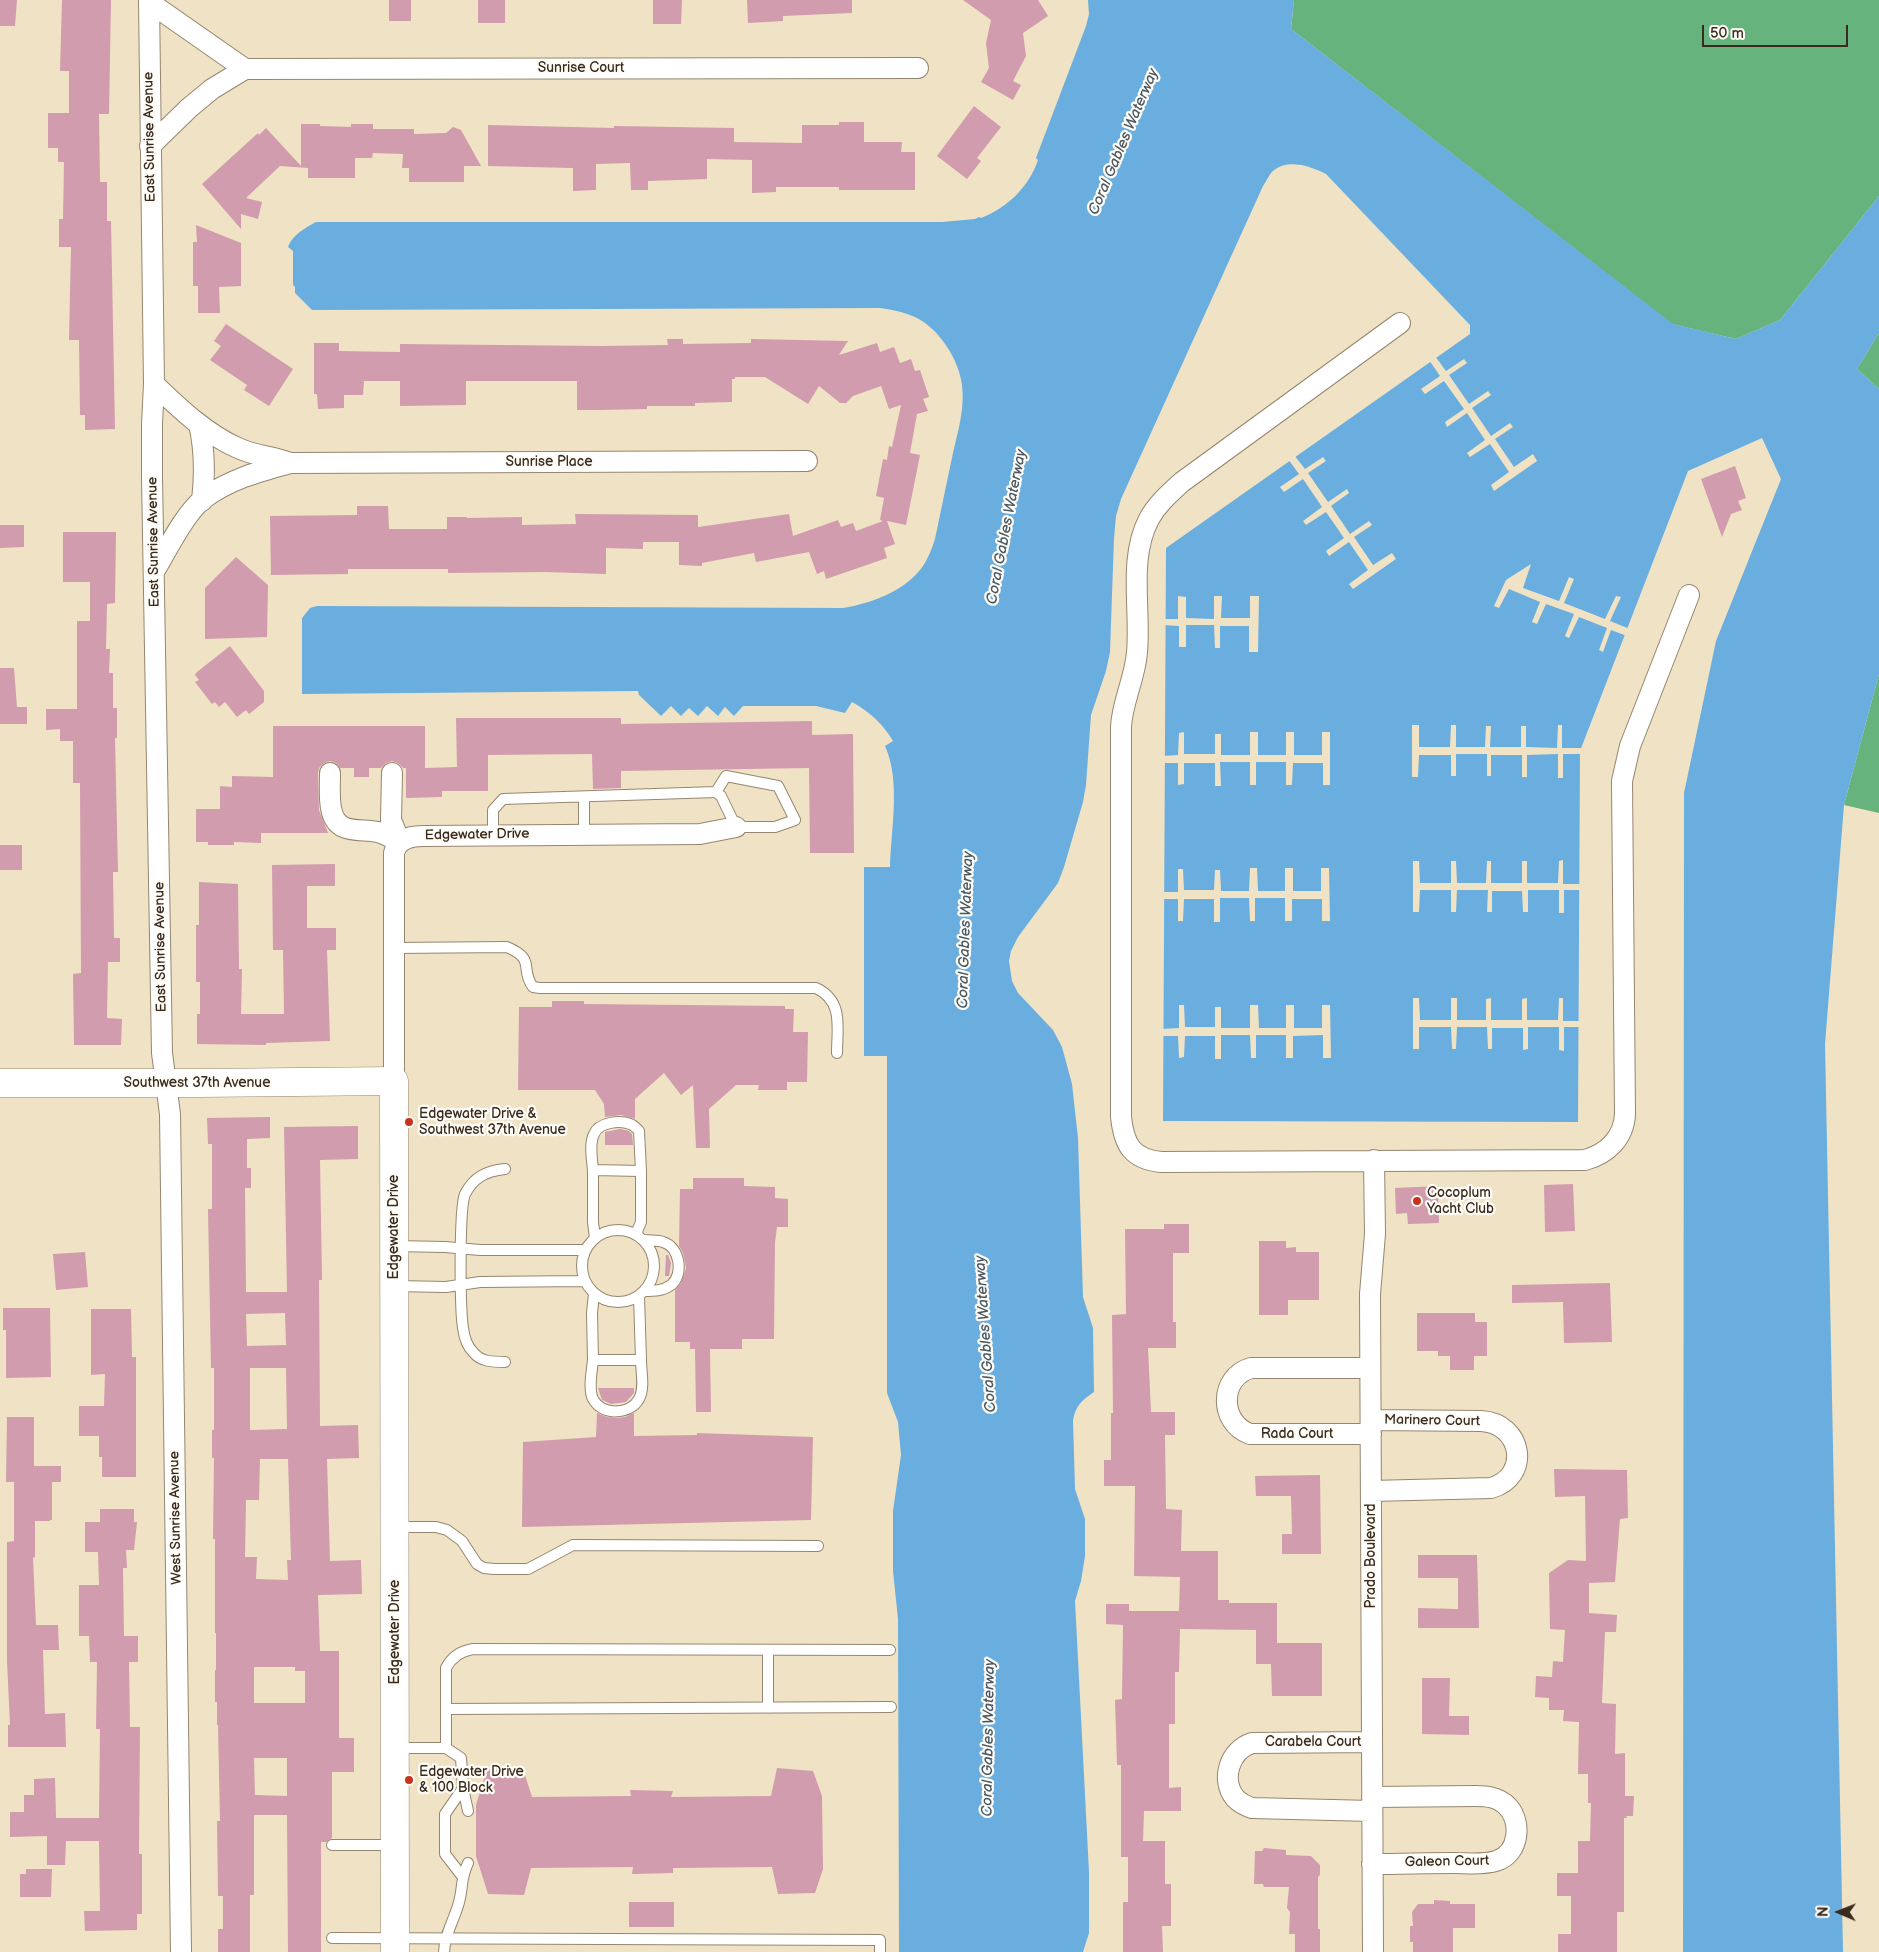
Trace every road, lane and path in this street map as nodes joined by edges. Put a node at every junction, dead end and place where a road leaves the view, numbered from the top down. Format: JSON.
{"nodes":[{"id":1,"x":149,"y":1,"type":"edge"},
{"id":2,"x":918,"y":68,"type":"dead end"},
{"id":3,"x":245,"y":69,"type":"junction"},
{"id":4,"x":150,"y":146,"type":"junction"},
{"id":5,"x":1400,"y":323,"type":"dead end"},
{"id":6,"x":154,"y":384,"type":"junction"},
{"id":7,"x":199,"y":424,"type":"junction"},
{"id":8,"x":807,"y":461,"type":"dead end"},
{"id":9,"x":290,"y":463,"type":"junction"},
{"id":10,"x":202,"y":501,"type":"junction"},
{"id":11,"x":154,"y":572,"type":"junction"},
{"id":12,"x":1689,"y":595,"type":"dead end"},
{"id":13,"x":330,"y":773,"type":"dead end"},
{"id":14,"x":392,"y":774,"type":"dead end"},
{"id":15,"x":716,"y":792,"type":"junction"},
{"id":16,"x":584,"y":797,"type":"junction"},
{"id":17,"x":736,"y":827,"type":"junction"},
{"id":18,"x":493,"y":834,"type":"junction"},
{"id":19,"x":584,"y":834,"type":"junction"},
{"id":20,"x":400,"y":842,"type":"junction"},
{"id":21,"x":394,"y":948,"type":"junction"},
{"id":22,"x":837,"y":1053,"type":"dead end"},
{"id":23,"x":394,"y":1081,"type":"junction"},
{"id":24,"x":0,"y":1083,"type":"edge"},
{"id":25,"x":167,"y":1084,"type":"junction"},
{"id":26,"x":1374,"y":1160,"type":"junction"},
{"id":27,"x":505,"y":1169,"type":"dead end"},
{"id":28,"x":593,"y":1170,"type":"junction"},
{"id":29,"x":641,"y":1171,"type":"junction"},
{"id":30,"x":640,"y":1237,"type":"junction"},
{"id":31,"x":595,"y":1238,"type":"junction"},
{"id":32,"x":393,"y":1246,"type":"junction"},
{"id":33,"x":462,"y":1249,"type":"junction"},
{"id":34,"x":585,"y":1250,"type":"junction"},
{"id":35,"x":585,"y":1281,"type":"junction"},
{"id":36,"x":462,"y":1284,"type":"junction"},
{"id":37,"x":394,"y":1286,"type":"junction"},
{"id":38,"x":594,"y":1294,"type":"junction"},
{"id":39,"x":642,"y":1294,"type":"junction"},
{"id":40,"x":593,"y":1360,"type":"junction"},
{"id":41,"x":641,"y":1360,"type":"junction"},
{"id":42,"x":504,"y":1362,"type":"dead end"},
{"id":43,"x":1370,"y":1368,"type":"junction"},
{"id":44,"x":1371,"y":1427,"type":"junction"},
{"id":45,"x":1372,"y":1491,"type":"junction"},
{"id":46,"x":394,"y":1527,"type":"junction"},
{"id":47,"x":818,"y":1546,"type":"dead end"},
{"id":48,"x":768,"y":1650,"type":"junction"},
{"id":49,"x":890,"y":1650,"type":"dead end"},
{"id":50,"x":891,"y":1707,"type":"dead end"},
{"id":51,"x":446,"y":1708,"type":"junction"},
{"id":52,"x":768,"y":1708,"type":"junction"},
{"id":53,"x":1371,"y":1742,"type":"junction"},
{"id":54,"x":395,"y":1748,"type":"junction"},
{"id":55,"x":446,"y":1748,"type":"junction"},
{"id":56,"x":463,"y":1788,"type":"junction"},
{"id":57,"x":1372,"y":1804,"type":"junction"},
{"id":58,"x":468,"y":1811,"type":"dead end"},
{"id":59,"x":332,"y":1845,"type":"dead end"},
{"id":60,"x":395,"y":1845,"type":"junction"},
{"id":61,"x":468,"y":1864,"type":"dead end"},
{"id":62,"x":1372,"y":1864,"type":"junction"},
{"id":63,"x":462,"y":1876,"type":"junction"},
{"id":64,"x":332,"y":1938,"type":"dead end"},
{"id":65,"x":444,"y":1940,"type":"junction"},
{"id":66,"x":650,"y":1940,"type":"junction"},
{"id":67,"x":395,"y":1946,"type":"edge"},
{"id":68,"x":181,"y":1952,"type":"edge"},
{"id":69,"x":444,"y":1952,"type":"edge"},
{"id":70,"x":650,"y":1952,"type":"edge"},
{"id":71,"x":880,"y":1952,"type":"edge"},
{"id":72,"x":1373,"y":1952,"type":"edge"}],
"edges":[{"from":1,"to":3,"type":"street"},
{"from":1,"to":4,"type":"street","name":"East Sunrise Avenue"},
{"from":2,"to":3,"type":"street","name":"Sunrise Court"},
{"from":3,"to":4,"type":"street"},
{"from":4,"to":6,"type":"street","name":"East Sunrise Avenue"},
{"from":5,"to":26,"type":"street"},
{"from":6,"to":7,"type":"street","name":"Sunrise Place"},
{"from":6,"to":11,"type":"street","name":"East Sunrise Avenue"},
{"from":7,"to":9,"type":"street","name":"Sunrise Place"},
{"from":7,"to":10,"type":"street"},
{"from":8,"to":9,"type":"street","name":"Sunrise Place"},
{"from":9,"to":10,"type":"street","name":"Sunrise Place"},
{"from":10,"to":11,"type":"street","name":"Sunrise Place"},
{"from":11,"to":25,"type":"street","name":"East Sunrise Avenue"},
{"from":12,"to":26,"type":"street"},
{"from":13,"to":20,"type":"street"},
{"from":14,"to":20,"type":"street"},
{"from":15,"to":16,"type":"lane"},
{"from":15,"to":17,"type":"lane"},
{"from":15,"to":17,"type":"lane"},
{"from":16,"to":18,"type":"lane"},
{"from":16,"to":19,"type":"lane"},
{"from":17,"to":19,"type":"street","name":"Edgewater Drive"},
{"from":18,"to":19,"type":"street","name":"Edgewater Drive"},
{"from":18,"to":20,"type":"street","name":"Edgewater Drive"},
{"from":20,"to":21,"type":"street","name":"Edgewater Drive"},
{"from":21,"to":22,"type":"lane"},
{"from":21,"to":23,"type":"street","name":"Edgewater Drive"},
{"from":23,"to":25,"type":"street","name":"Southwest 37th Avenue"},
{"from":23,"to":32,"type":"street","name":"Edgewater Drive"},
{"from":24,"to":25,"type":"street","name":"Southwest 37th Avenue"},
{"from":25,"to":68,"type":"street","name":"West Sunrise Avenue"},
{"from":26,"to":43,"type":"street","name":"Prado Boulevard"},
{"from":27,"to":33,"type":"lane"},
{"from":28,"to":29,"type":"lane"},
{"from":28,"to":29,"type":"lane"},
{"from":28,"to":31,"type":"lane"},
{"from":29,"to":30,"type":"lane"},
{"from":30,"to":31,"type":"lane"},
{"from":30,"to":39,"type":"lane"},
{"from":30,"to":39,"type":"lane"},
{"from":31,"to":34,"type":"lane"},
{"from":32,"to":33,"type":"lane"},
{"from":32,"to":37,"type":"street","name":"Edgewater Drive"},
{"from":33,"to":34,"type":"lane"},
{"from":33,"to":36,"type":"lane"},
{"from":34,"to":35,"type":"lane"},
{"from":35,"to":36,"type":"lane"},
{"from":35,"to":38,"type":"lane"},
{"from":36,"to":37,"type":"lane"},
{"from":36,"to":42,"type":"lane"},
{"from":37,"to":46,"type":"street","name":"Edgewater Drive"},
{"from":38,"to":39,"type":"lane"},
{"from":38,"to":40,"type":"lane"},
{"from":39,"to":41,"type":"lane"},
{"from":40,"to":41,"type":"lane"},
{"from":40,"to":41,"type":"lane"},
{"from":43,"to":44,"type":"street","name":"Prado Boulevard"},
{"from":43,"to":44,"type":"street","name":"Rada Court"},
{"from":44,"to":45,"type":"street","name":"Prado Boulevard"},
{"from":44,"to":45,"type":"street","name":"Marinero Court"},
{"from":45,"to":53,"type":"street","name":"Prado Boulevard"},
{"from":46,"to":47,"type":"lane"},
{"from":46,"to":54,"type":"street","name":"Edgewater Drive"},
{"from":48,"to":49,"type":"lane"},
{"from":48,"to":51,"type":"lane"},
{"from":48,"to":52,"type":"lane"},
{"from":50,"to":52,"type":"lane"},
{"from":51,"to":52,"type":"lane"},
{"from":51,"to":55,"type":"lane"},
{"from":53,"to":57,"type":"street","name":"Prado Boulevard"},
{"from":53,"to":57,"type":"street","name":"Carabela Court"},
{"from":54,"to":55,"type":"lane"},
{"from":54,"to":60,"type":"street","name":"Edgewater Drive"},
{"from":55,"to":56,"type":"lane"},
{"from":56,"to":58,"type":"lane"},
{"from":56,"to":63,"type":"lane"},
{"from":57,"to":62,"type":"street","name":"Prado Boulevard"},
{"from":57,"to":62,"type":"street","name":"Galeon Court"},
{"from":59,"to":60,"type":"lane"},
{"from":60,"to":67,"type":"street","name":"Edgewater Drive"},
{"from":61,"to":63,"type":"lane"},
{"from":62,"to":72,"type":"street","name":"Prado Boulevard"},
{"from":63,"to":65,"type":"lane"},
{"from":64,"to":67,"type":"lane"},
{"from":65,"to":66,"type":"lane"},
{"from":65,"to":67,"type":"lane"},
{"from":65,"to":69,"type":"lane"},
{"from":66,"to":70,"type":"lane"},
{"from":66,"to":71,"type":"lane"}]}
